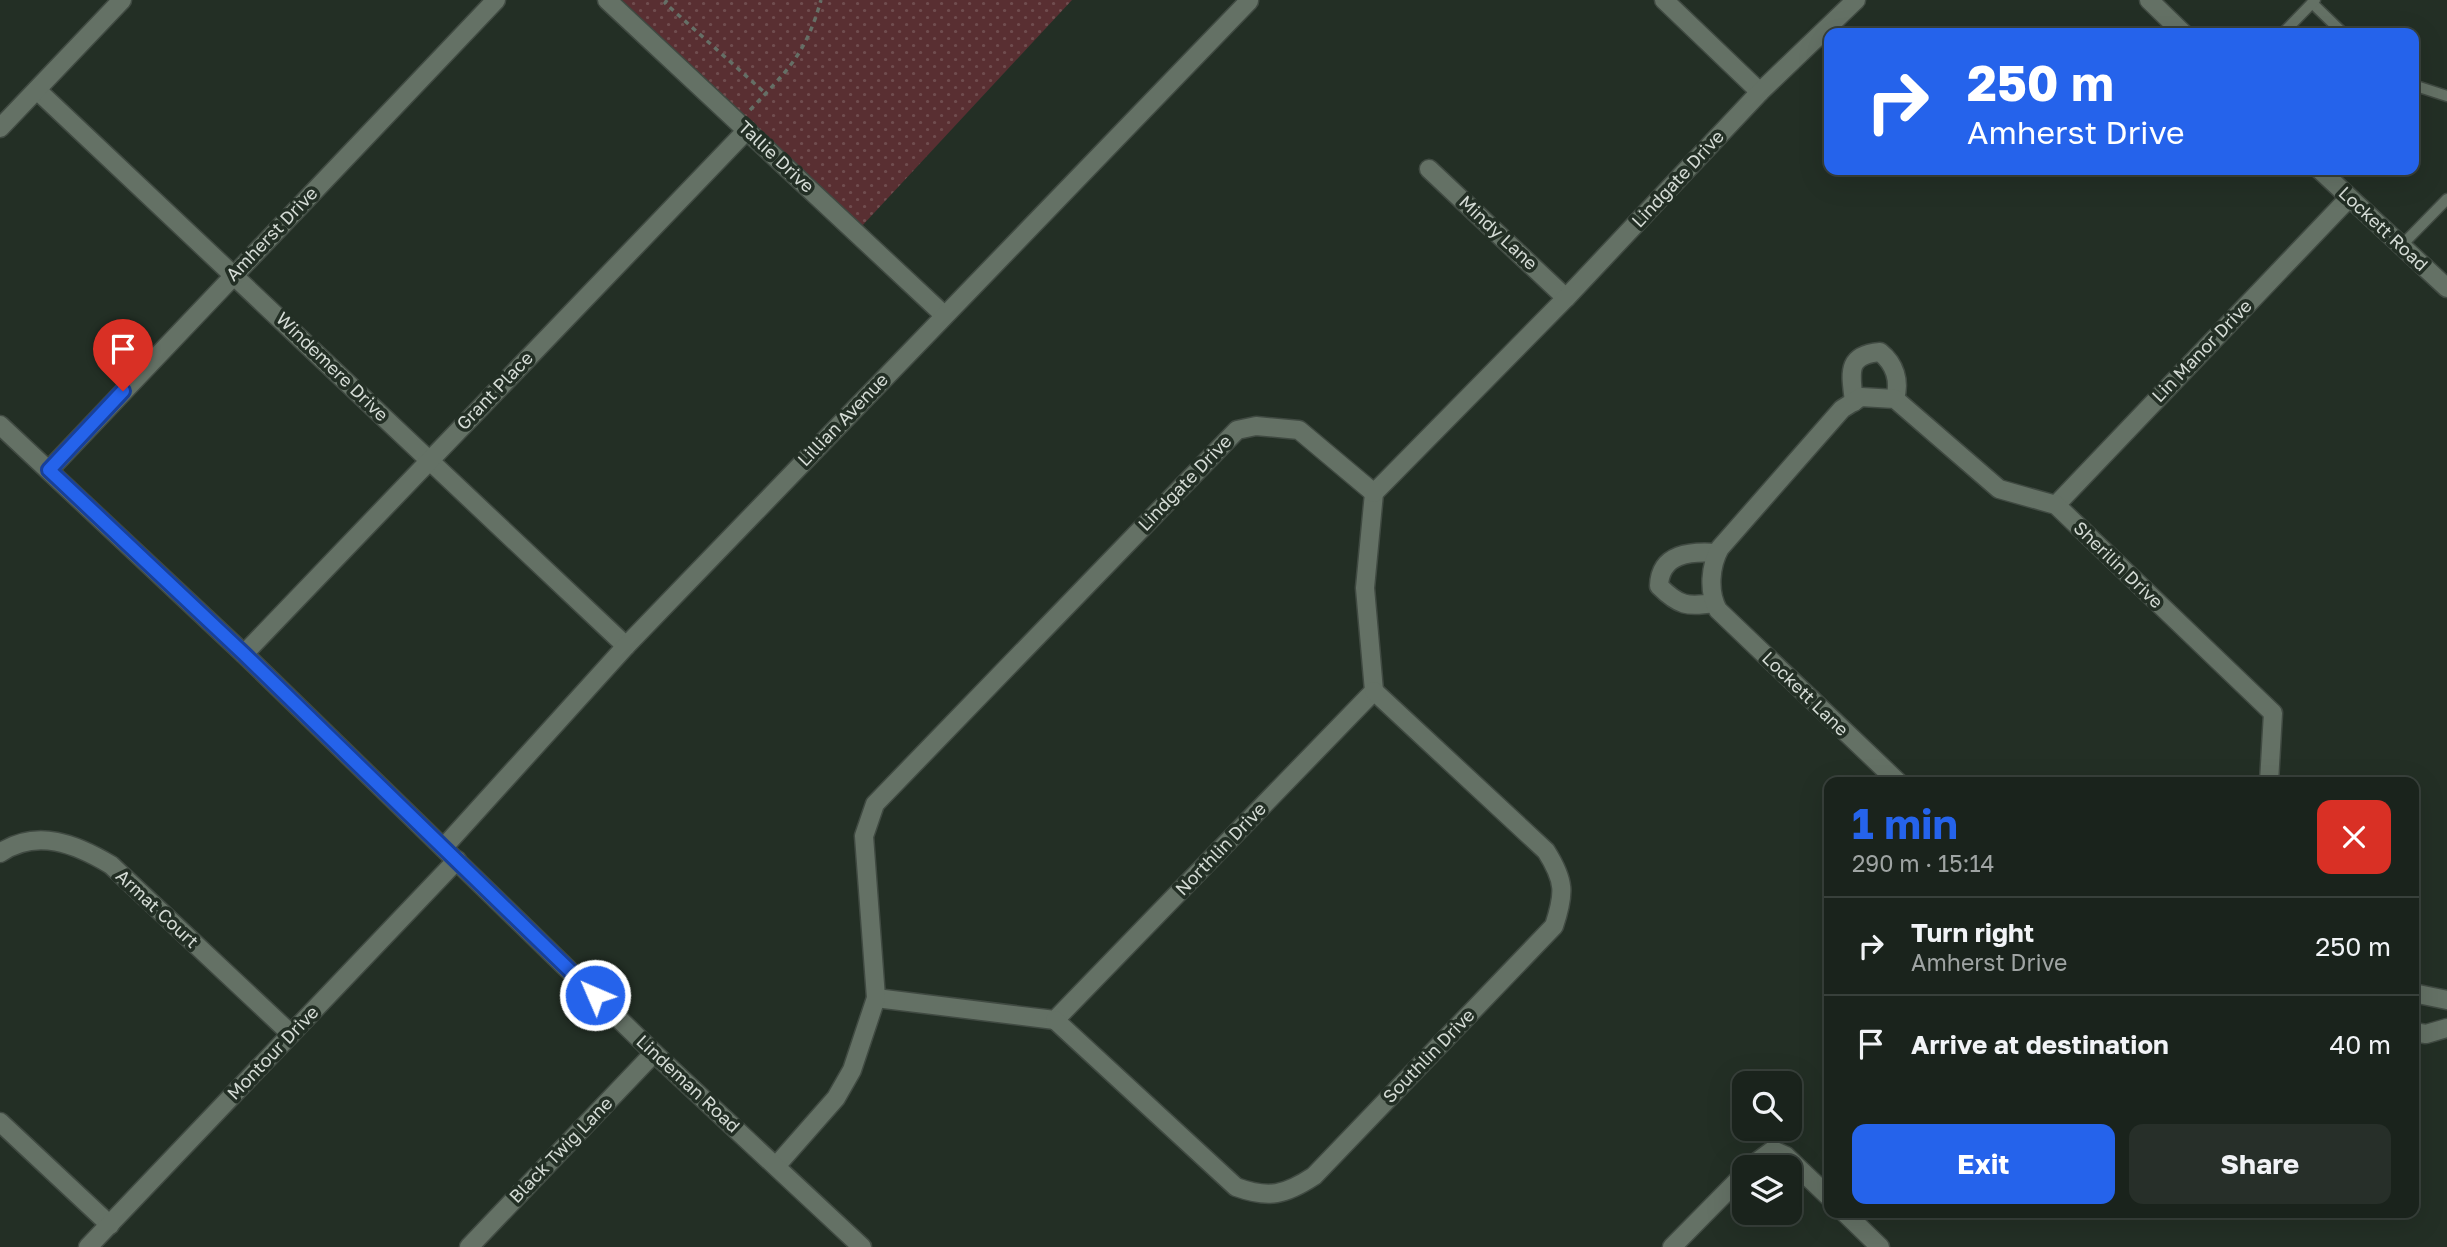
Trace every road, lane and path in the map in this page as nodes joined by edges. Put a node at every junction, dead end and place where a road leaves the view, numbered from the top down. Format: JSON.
{"nodes":[{"id":1,"x":122,"y":0,"type":"edge"},
{"id":2,"x":496,"y":0,"type":"edge"},
{"id":3,"x":607,"y":0,"type":"edge"},
{"id":4,"x":667,"y":0,"type":"edge"},
{"id":5,"x":821,"y":0,"type":"edge"},
{"id":6,"x":1664,"y":0,"type":"edge"},
{"id":7,"x":1856,"y":0,"type":"edge"},
{"id":8,"x":2150,"y":0,"type":"edge"},
{"id":9,"x":1249,"y":1,"type":"edge"},
{"id":10,"x":2314,"y":1,"type":"edge"},
{"id":11,"x":1826,"y":28,"type":"edge"},
{"id":12,"x":2178,"y":28,"type":"edge"},
{"id":13,"x":2288,"y":28,"type":"edge"},
{"id":14,"x":2338,"y":28,"type":"edge"},
{"id":15,"x":1824,"y":30,"type":"edge"},
{"id":16,"x":2419,"y":87,"type":"edge"},
{"id":17,"x":37,"y":90,"type":"junction"},
{"id":18,"x":1759,"y":92,"type":"junction"},
{"id":19,"x":765,"y":94,"type":"junction"},
{"id":20,"x":2447,"y":96,"type":"edge"},
{"id":21,"x":743,"y":126,"type":"junction"},
{"id":22,"x":0,"y":128,"type":"edge"},
{"id":23,"x":1429,"y":169,"type":"dead end"},
{"id":24,"x":2325,"y":175,"type":"edge"},
{"id":25,"x":2349,"y":198,"type":"junction"},
{"id":26,"x":2447,"y":199,"type":"edge"},
{"id":27,"x":2401,"y":246,"type":"junction"},
{"id":28,"x":234,"y":273,"type":"junction"},
{"id":29,"x":2447,"y":288,"type":"edge"},
{"id":30,"x":1566,"y":298,"type":"junction"},
{"id":31,"x":944,"y":315,"type":"junction"},
{"id":32,"x":1895,"y":399,"type":"junction"},
{"id":33,"x":1854,"y":402,"type":"junction"},
{"id":34,"x":0,"y":425,"type":"edge"},
{"id":35,"x":428,"y":461,"type":"junction"},
{"id":36,"x":49,"y":470,"type":"junction"},
{"id":37,"x":1374,"y":493,"type":"junction"},
{"id":38,"x":2056,"y":505,"type":"junction"},
{"id":39,"x":1717,"y":553,"type":"junction"},
{"id":40,"x":1714,"y":603,"type":"junction"},
{"id":41,"x":626,"y":646,"type":"junction"},
{"id":42,"x":244,"y":654,"type":"junction"},
{"id":43,"x":1374,"y":691,"type":"junction"},
{"id":44,"x":1893,"y":777,"type":"edge"},
{"id":45,"x":2269,"y":777,"type":"edge"},
{"id":46,"x":444,"y":846,"type":"junction"},
{"id":47,"x":0,"y":853,"type":"edge"},
{"id":48,"x":457,"y":860,"type":"junction"},
{"id":49,"x":2419,"y":994,"type":"edge"},
{"id":50,"x":876,"y":998,"type":"junction"},
{"id":51,"x":2447,"y":1000,"type":"edge"},
{"id":52,"x":1055,"y":1020,"type":"junction"},
{"id":53,"x":2447,"y":1028,"type":"edge"},
{"id":54,"x":2419,"y":1033,"type":"edge"},
{"id":55,"x":291,"y":1034,"type":"junction"},
{"id":56,"x":654,"y":1054,"type":"junction"},
{"id":57,"x":0,"y":1122,"type":"edge"},
{"id":58,"x":1766,"y":1155,"type":"edge"},
{"id":59,"x":1784,"y":1155,"type":"edge"},
{"id":60,"x":777,"y":1165,"type":"junction"},
{"id":61,"x":1802,"y":1171,"type":"edge"},
{"id":62,"x":1732,"y":1186,"type":"edge"},
{"id":63,"x":1824,"y":1192,"type":"edge"},
{"id":64,"x":1850,"y":1218,"type":"edge"},
{"id":65,"x":110,"y":1225,"type":"junction"},
{"id":66,"x":88,"y":1247,"type":"edge"},
{"id":67,"x":469,"y":1247,"type":"edge"},
{"id":68,"x":862,"y":1247,"type":"edge"},
{"id":69,"x":1672,"y":1247,"type":"edge"},
{"id":70,"x":1880,"y":1247,"type":"edge"}],
"edges":[{"from":1,"to":17,"type":"street"},
{"from":2,"to":28,"type":"street","name":"Amherst Drive"},
{"from":3,"to":21,"type":"street","name":"Tallie Drive"},
{"from":4,"to":19,"type":"path"},
{"from":5,"to":19,"type":"path"},
{"from":6,"to":18,"type":"street"},
{"from":7,"to":11,"type":"street","name":"Lindgate Drive"},
{"from":8,"to":12,"type":"street"},
{"from":9,"to":31,"type":"street","name":"Lillian Avenue"},
{"from":10,"to":13,"type":"lane"},
{"from":10,"to":14,"type":"lane"},
{"from":15,"to":18,"type":"street","name":"Lindgate Drive"},
{"from":16,"to":20,"type":"lane"},
{"from":17,"to":22,"type":"street"},
{"from":17,"to":28,"type":"street","name":"Windemere Drive"},
{"from":18,"to":30,"type":"street","name":"Lindgate Drive"},
{"from":19,"to":21,"type":"path"},
{"from":21,"to":31,"type":"street","name":"Tallie Drive"},
{"from":21,"to":35,"type":"street","name":"Grant Place"},
{"from":23,"to":30,"type":"street","name":"Mindy Lane"},
{"from":24,"to":25,"type":"street","name":"Lockett Road"},
{"from":25,"to":27,"type":"street","name":"Lockett Road"},
{"from":25,"to":38,"type":"street","name":"Lin Manor Drive"},
{"from":26,"to":27,"type":"lane"},
{"from":27,"to":29,"type":"street","name":"Lockett Road"},
{"from":28,"to":35,"type":"street","name":"Windemere Drive"},
{"from":28,"to":36,"type":"street","name":"Amherst Drive"},
{"from":30,"to":37,"type":"street","name":"Lindgate Drive"},
{"from":31,"to":41,"type":"street","name":"Lillian Avenue"},
{"from":32,"to":33,"type":"street"},
{"from":32,"to":33,"type":"street"},
{"from":32,"to":38,"type":"street"},
{"from":33,"to":39,"type":"street"},
{"from":34,"to":36,"type":"street","name":"Lindeman Road"},
{"from":35,"to":41,"type":"street","name":"Windemere Drive"},
{"from":35,"to":42,"type":"street","name":"Grant Place"},
{"from":36,"to":42,"type":"street","name":"Lindeman Road"},
{"from":37,"to":43,"type":"street"},
{"from":37,"to":50,"type":"street","name":"Lindgate Drive"},
{"from":38,"to":45,"type":"street","name":"Sherilin Drive"},
{"from":39,"to":40,"type":"street"},
{"from":39,"to":40,"type":"street"},
{"from":40,"to":44,"type":"street","name":"Lockett Lane"},
{"from":41,"to":46,"type":"street","name":"Lillian Avenue"},
{"from":42,"to":46,"type":"street","name":"Lindeman Road"},
{"from":43,"to":52,"type":"street","name":"Northlin Drive"},
{"from":43,"to":52,"type":"street","name":"Southlin Drive"},
{"from":46,"to":48,"type":"street","name":"Lindeman Road"},
{"from":47,"to":55,"type":"street","name":"Armat Court"},
{"from":48,"to":55,"type":"street","name":"Montour Drive"},
{"from":48,"to":56,"type":"street","name":"Lindeman Road"},
{"from":49,"to":51,"type":"street"},
{"from":50,"to":52,"type":"street"},
{"from":50,"to":60,"type":"street","name":"Lindgate Drive"},
{"from":53,"to":54,"type":"street"},
{"from":55,"to":65,"type":"street","name":"Montour Drive"},
{"from":56,"to":60,"type":"street","name":"Lindeman Road"},
{"from":56,"to":67,"type":"street","name":"Black Twig Lane"},
{"from":57,"to":65,"type":"street"},
{"from":58,"to":59,"type":"street"},
{"from":60,"to":68,"type":"street","name":"Lindeman Road"},
{"from":61,"to":63,"type":"street"},
{"from":62,"to":69,"type":"street"},
{"from":64,"to":70,"type":"street"},
{"from":65,"to":66,"type":"street","name":"Montour Drive"}]}
